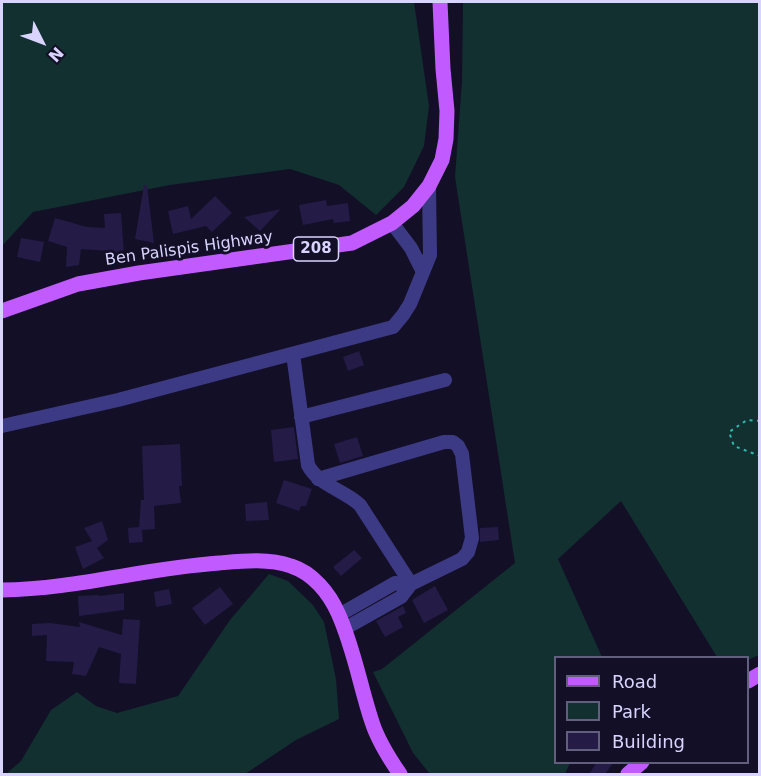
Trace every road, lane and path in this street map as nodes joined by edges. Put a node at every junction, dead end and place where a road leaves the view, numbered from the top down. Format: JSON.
{"nodes":[{"id":1,"x":440,"y":2,"type":"edge"},
{"id":2,"x":429,"y":186,"type":"junction"},
{"id":3,"x":392,"y":223,"type":"junction"},
{"id":4,"x":423,"y":273,"type":"junction"},
{"id":5,"x":2,"y":310,"type":"edge"},
{"id":6,"x":293,"y":354,"type":"junction"},
{"id":7,"x":445,"y":380,"type":"dead end"},
{"id":8,"x":301,"y":417,"type":"junction"},
{"id":9,"x":759,"y":421,"type":"edge"},
{"id":10,"x":2,"y":426,"type":"edge"},
{"id":11,"x":759,"y":456,"type":"edge"},
{"id":12,"x":318,"y":479,"type":"junction"},
{"id":13,"x":410,"y":584,"type":"junction"},
{"id":14,"x":2,"y":590,"type":"edge"},
{"id":15,"x":341,"y":622,"type":"junction"},
{"id":16,"x":640,"y":764,"type":"edge"},
{"id":17,"x":400,"y":774,"type":"edge"},
{"id":18,"x":628,"y":774,"type":"edge"}],
"edges":[{"from":1,"to":2,"type":"main road","name":"Ben Palispis Highway","number":"208"},
{"from":2,"to":3,"type":"main road","name":"Ben Palispis Highway","number":"208"},
{"from":2,"to":4,"type":"street"},
{"from":3,"to":4,"type":"street"},
{"from":3,"to":5,"type":"main road","name":"Ben Palispis Highway","number":"208"},
{"from":4,"to":6,"type":"street"},
{"from":6,"to":8,"type":"street"},
{"from":6,"to":10,"type":"street"},
{"from":7,"to":8,"type":"street"},
{"from":8,"to":12,"type":"street"},
{"from":9,"to":11,"type":"path"},
{"from":12,"to":13,"type":"street"},
{"from":12,"to":13,"type":"street"},
{"from":13,"to":15,"type":"street"},
{"from":14,"to":15,"type":"main road"},
{"from":15,"to":17,"type":"main road"},
{"from":16,"to":18,"type":"main road"}]}
